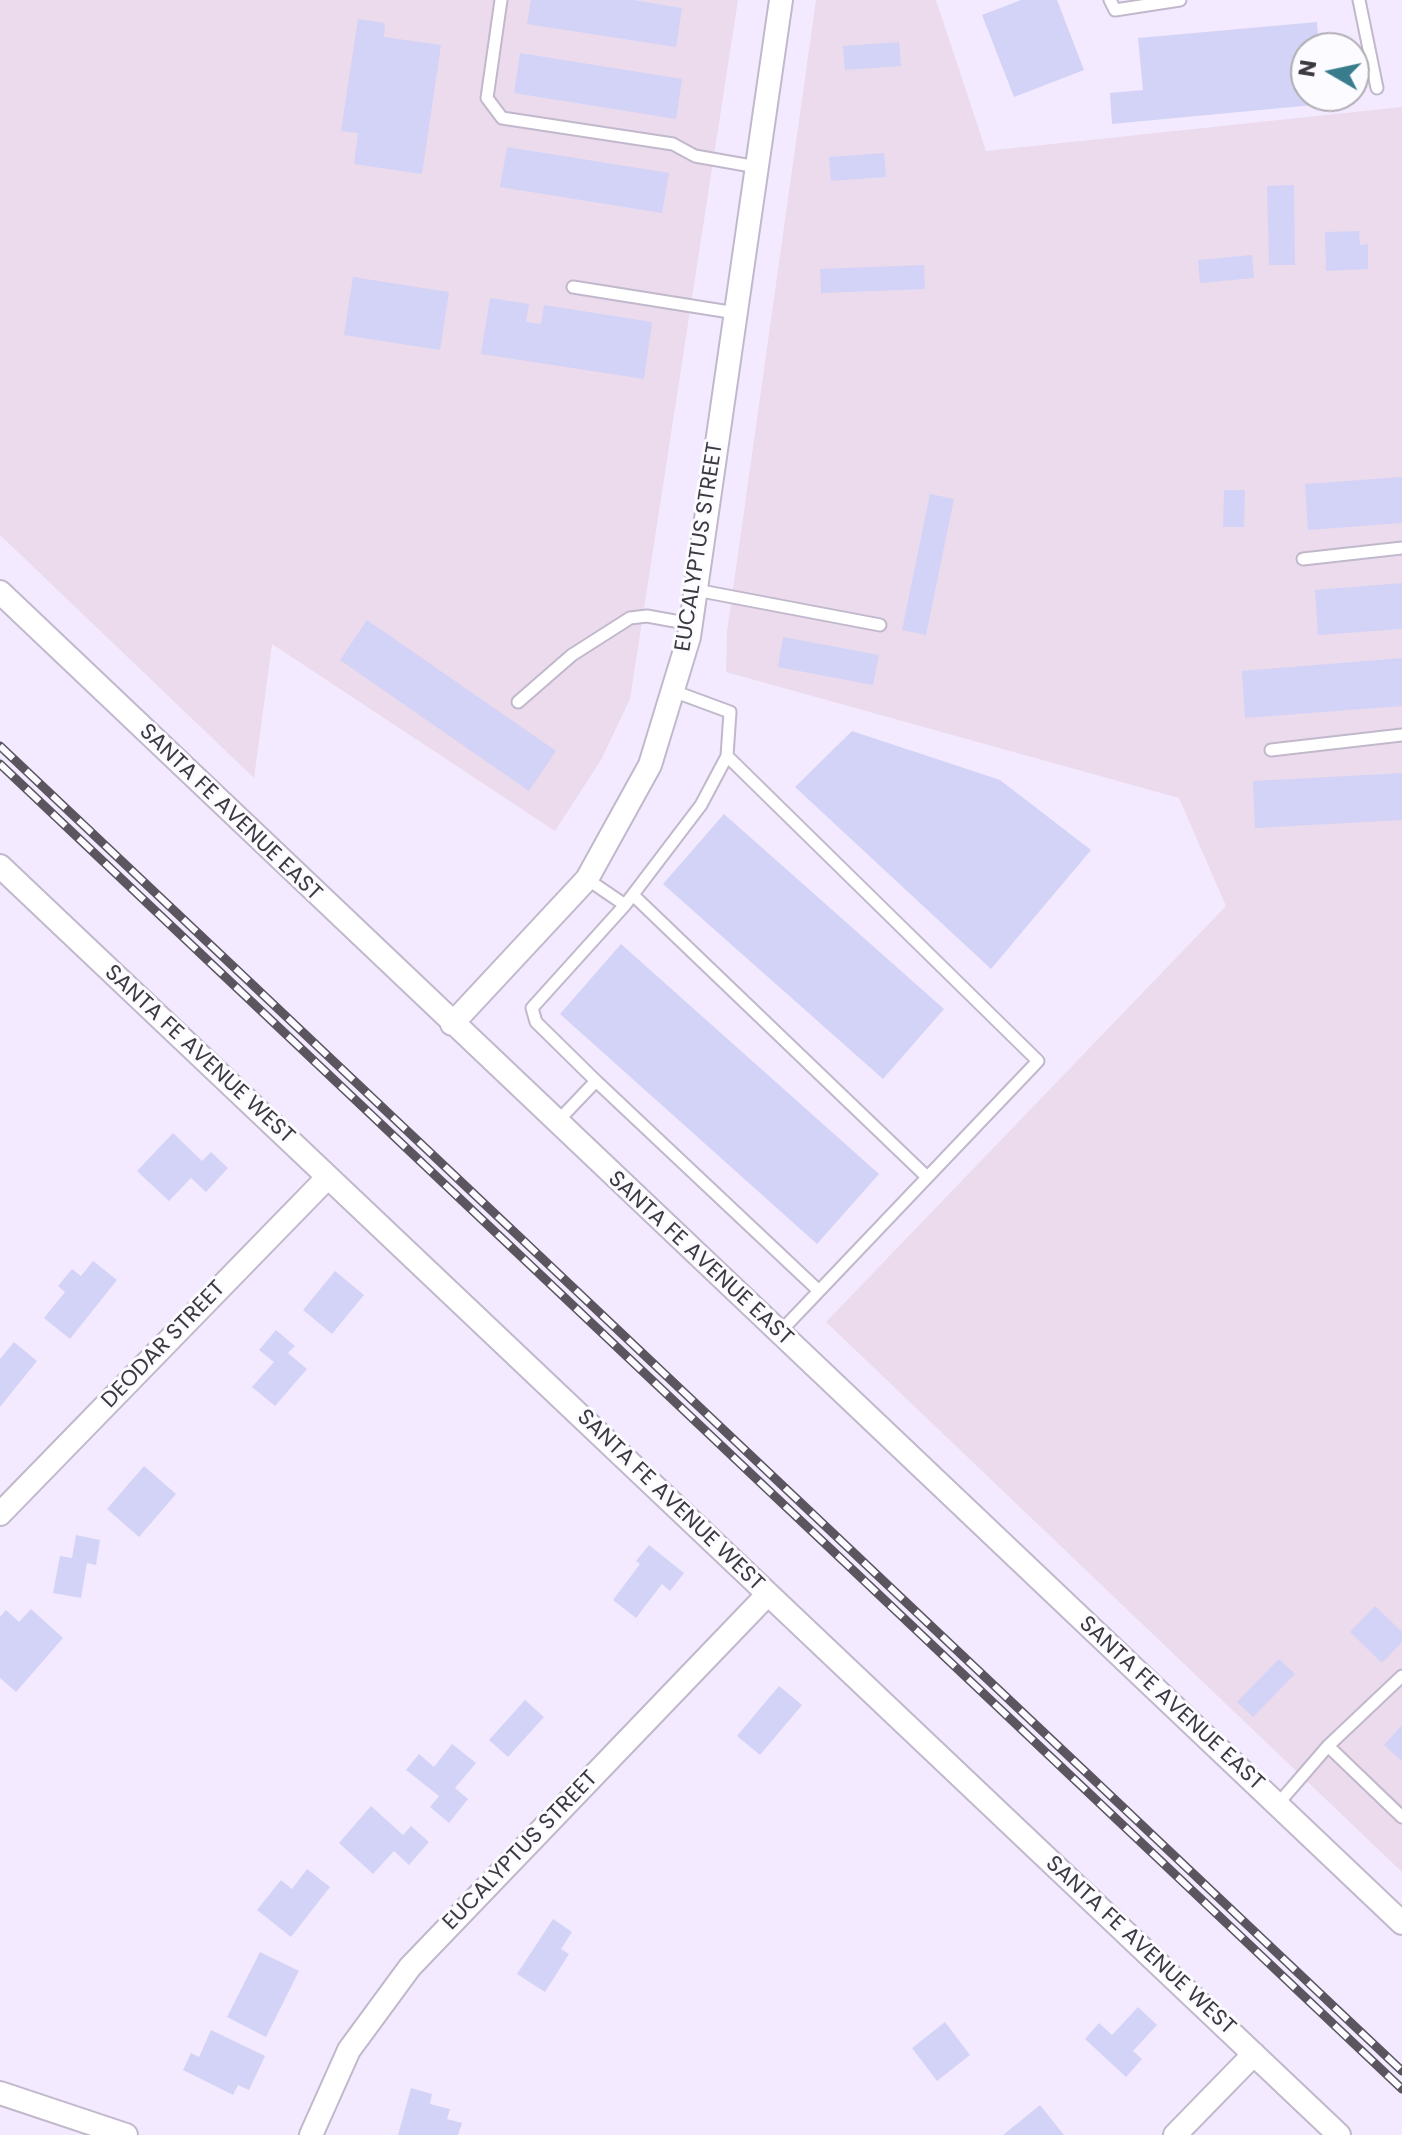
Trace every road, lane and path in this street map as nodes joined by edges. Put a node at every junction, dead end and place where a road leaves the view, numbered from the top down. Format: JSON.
{"nodes":[{"id":1,"x":501,"y":0,"type":"edge"},
{"id":2,"x":781,"y":0,"type":"edge"},
{"id":3,"x":1110,"y":0,"type":"edge"},
{"id":4,"x":1180,"y":0,"type":"edge"},
{"id":5,"x":1359,"y":0,"type":"edge"},
{"id":6,"x":1377,"y":88,"type":"dead end"},
{"id":7,"x":757,"y":167,"type":"junction"},
{"id":8,"x":573,"y":287,"type":"dead end"},
{"id":9,"x":736,"y":313,"type":"junction"},
{"id":10,"x":1402,"y":548,"type":"edge"},
{"id":11,"x":1303,"y":559,"type":"dead end"},
{"id":12,"x":696,"y":590,"type":"junction"},
{"id":13,"x":0,"y":592,"type":"edge"},
{"id":14,"x":691,"y":624,"type":"junction"},
{"id":15,"x":880,"y":625,"type":"dead end"},
{"id":16,"x":673,"y":691,"type":"junction"},
{"id":17,"x":518,"y":702,"type":"dead end"},
{"id":18,"x":1402,"y":735,"type":"edge"},
{"id":19,"x":1271,"y":750,"type":"dead end"},
{"id":20,"x":727,"y":756,"type":"junction"},
{"id":21,"x":0,"y":866,"type":"edge"},
{"id":22,"x":587,"y":879,"type":"junction"},
{"id":23,"x":629,"y":900,"type":"junction"},
{"id":24,"x":452,"y":1024,"type":"junction"},
{"id":25,"x":596,"y":1081,"type":"junction"},
{"id":26,"x":556,"y":1123,"type":"junction"},
{"id":27,"x":328,"y":1177,"type":"junction"},
{"id":28,"x":927,"y":1177,"type":"junction"},
{"id":29,"x":819,"y":1291,"type":"junction"},
{"id":30,"x":779,"y":1334,"type":"junction"},
{"id":31,"x":0,"y":1514,"type":"edge"},
{"id":32,"x":768,"y":1594,"type":"junction"},
{"id":33,"x":1402,"y":1676,"type":"edge"},
{"id":34,"x":1328,"y":1746,"type":"junction"},
{"id":35,"x":1277,"y":1805,"type":"junction"},
{"id":36,"x":1402,"y":1817,"type":"edge"},
{"id":37,"x":1402,"y":1923,"type":"edge"},
{"id":38,"x":1254,"y":2054,"type":"junction"},
{"id":39,"x":0,"y":2093,"type":"edge"},
{"id":40,"x":126,"y":2135,"type":"edge"},
{"id":41,"x":311,"y":2135,"type":"edge"},
{"id":42,"x":1175,"y":2135,"type":"edge"},
{"id":43,"x":1339,"y":2135,"type":"edge"}],
"edges":[{"from":1,"to":7,"type":"lane"},
{"from":2,"to":7,"type":"street","name":"EUCALYPTUS STREET"},
{"from":3,"to":4,"type":"lane"},
{"from":5,"to":6,"type":"lane"},
{"from":7,"to":9,"type":"street","name":"EUCALYPTUS STREET"},
{"from":8,"to":9,"type":"lane"},
{"from":9,"to":12,"type":"street","name":"EUCALYPTUS STREET"},
{"from":10,"to":11,"type":"lane"},
{"from":12,"to":14,"type":"street","name":"EUCALYPTUS STREET"},
{"from":12,"to":15,"type":"lane"},
{"from":13,"to":24,"type":"street","name":"SANTA FE AVENUE EAST"},
{"from":14,"to":16,"type":"street","name":"EUCALYPTUS STREET"},
{"from":14,"to":17,"type":"lane"},
{"from":16,"to":20,"type":"lane"},
{"from":16,"to":22,"type":"street","name":"EUCALYPTUS STREET"},
{"from":18,"to":19,"type":"lane"},
{"from":20,"to":23,"type":"lane"},
{"from":20,"to":28,"type":"lane"},
{"from":21,"to":27,"type":"street","name":"SANTA FE AVENUE WEST"},
{"from":22,"to":23,"type":"lane"},
{"from":22,"to":24,"type":"street","name":"EUCALYPTUS STREET"},
{"from":23,"to":25,"type":"lane"},
{"from":23,"to":28,"type":"lane"},
{"from":24,"to":26,"type":"street","name":"SANTA FE AVENUE EAST"},
{"from":25,"to":26,"type":"lane"},
{"from":25,"to":29,"type":"lane"},
{"from":26,"to":30,"type":"street","name":"SANTA FE AVENUE EAST"},
{"from":27,"to":31,"type":"street","name":"DEODAR STREET"},
{"from":27,"to":32,"type":"street","name":"SANTA FE AVENUE WEST"},
{"from":28,"to":29,"type":"lane"},
{"from":29,"to":30,"type":"lane"},
{"from":30,"to":35,"type":"street","name":"SANTA FE AVENUE EAST"},
{"from":32,"to":38,"type":"street","name":"SANTA FE AVENUE WEST"},
{"from":32,"to":41,"type":"street","name":"EUCALYPTUS STREET"},
{"from":33,"to":34,"type":"lane"},
{"from":34,"to":35,"type":"lane"},
{"from":34,"to":36,"type":"lane"},
{"from":35,"to":37,"type":"street","name":"SANTA FE AVENUE EAST"},
{"from":38,"to":42,"type":"street"},
{"from":38,"to":43,"type":"street","name":"SANTA FE AVENUE WEST"},
{"from":39,"to":40,"type":"street"}]}
